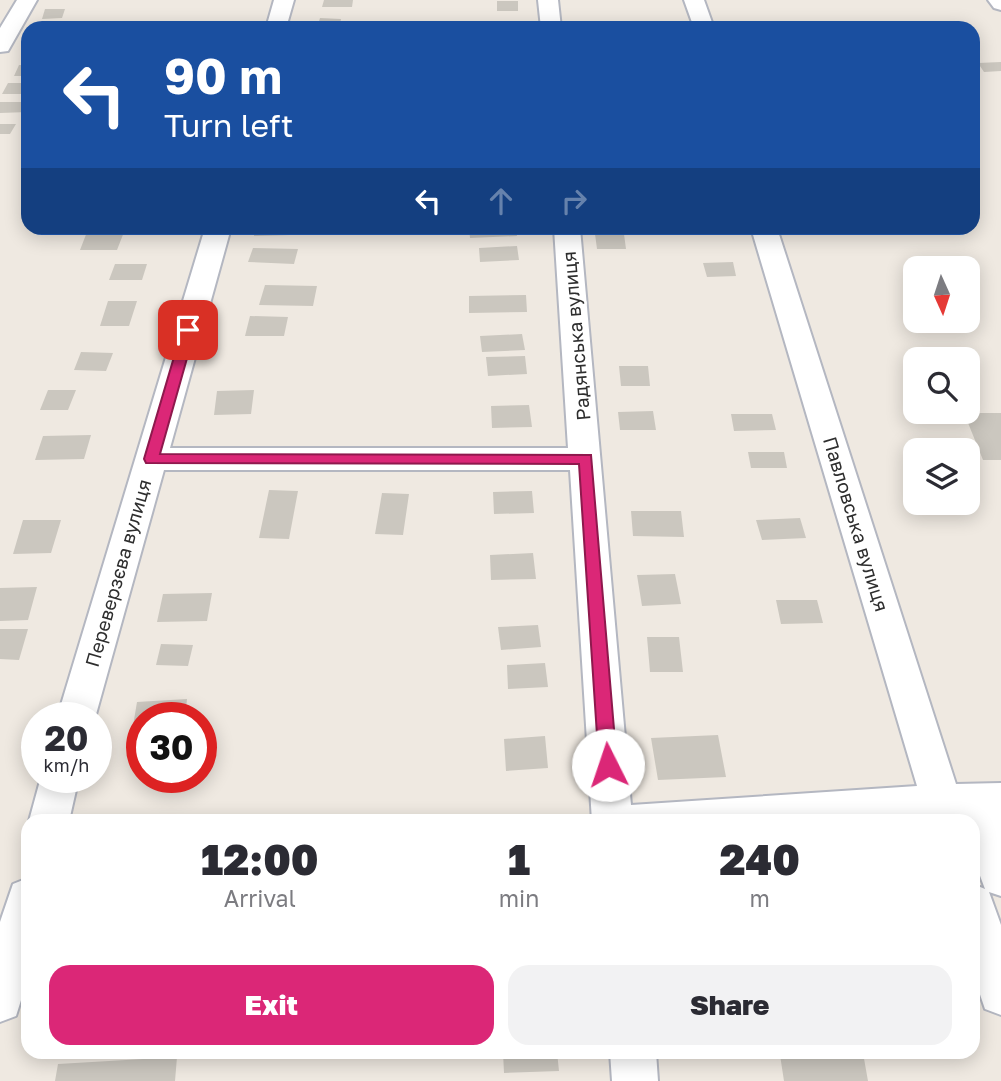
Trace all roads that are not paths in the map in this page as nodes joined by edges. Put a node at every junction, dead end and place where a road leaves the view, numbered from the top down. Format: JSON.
{"nodes":[{"id":1,"x":27,"y":0,"type":"edge"},
{"id":2,"x":284,"y":0,"type":"edge"},
{"id":3,"x":548,"y":0,"type":"edge"},
{"id":4,"x":694,"y":0,"type":"edge"},
{"id":5,"x":278,"y":21,"type":"edge"},
{"id":6,"x":550,"y":21,"type":"edge"},
{"id":7,"x":702,"y":21,"type":"edge"},
{"id":8,"x":0,"y":46,"type":"edge"},
{"id":9,"x":216,"y":235,"type":"edge"},
{"id":10,"x":568,"y":235,"type":"edge"},
{"id":11,"x":766,"y":235,"type":"edge"},
{"id":12,"x":151,"y":459,"type":"junction"},
{"id":13,"x":586,"y":459,"type":"junction"},
{"id":14,"x":81,"y":702,"type":"edge"},
{"id":15,"x":56,"y":793,"type":"edge"},
{"id":16,"x":966,"y":806,"type":"edge"},
{"id":17,"x":51,"y":814,"type":"edge"},
{"id":18,"x":611,"y":814,"type":"edge"},
{"id":19,"x":788,"y":814,"type":"edge"},
{"id":20,"x":980,"y":835,"type":"edge"},
{"id":21,"x":1001,"y":878,"type":"edge"},
{"id":22,"x":21,"y":923,"type":"edge"},
{"id":23,"x":980,"y":926,"type":"edge"},
{"id":24,"x":1001,"y":994,"type":"edge"},
{"id":25,"x":0,"y":1001,"type":"edge"},
{"id":26,"x":633,"y":1059,"type":"edge"},
{"id":27,"x":635,"y":1081,"type":"edge"}],
"edges":[{"from":1,"to":8,"type":"street"},
{"from":2,"to":5,"type":"street"},
{"from":3,"to":6,"type":"street"},
{"from":4,"to":7,"type":"street"},
{"from":9,"to":12,"type":"street","name":"Переверзєва вулиця"},
{"from":10,"to":13,"type":"street","name":"Радянська вулиця"},
{"from":11,"to":16,"type":"street","name":"Павловська вулиця"},
{"from":12,"to":13,"type":"street"},
{"from":12,"to":14,"type":"street","name":"Переверзєва вулиця"},
{"from":13,"to":18,"type":"street","name":"Радянська вулиця"},
{"from":15,"to":17,"type":"street"},
{"from":16,"to":19,"type":"street"},
{"from":20,"to":21,"type":"street","name":"Павловська вулиця"},
{"from":22,"to":25,"type":"street"},
{"from":23,"to":24,"type":"street"},
{"from":26,"to":27,"type":"street"}]}
